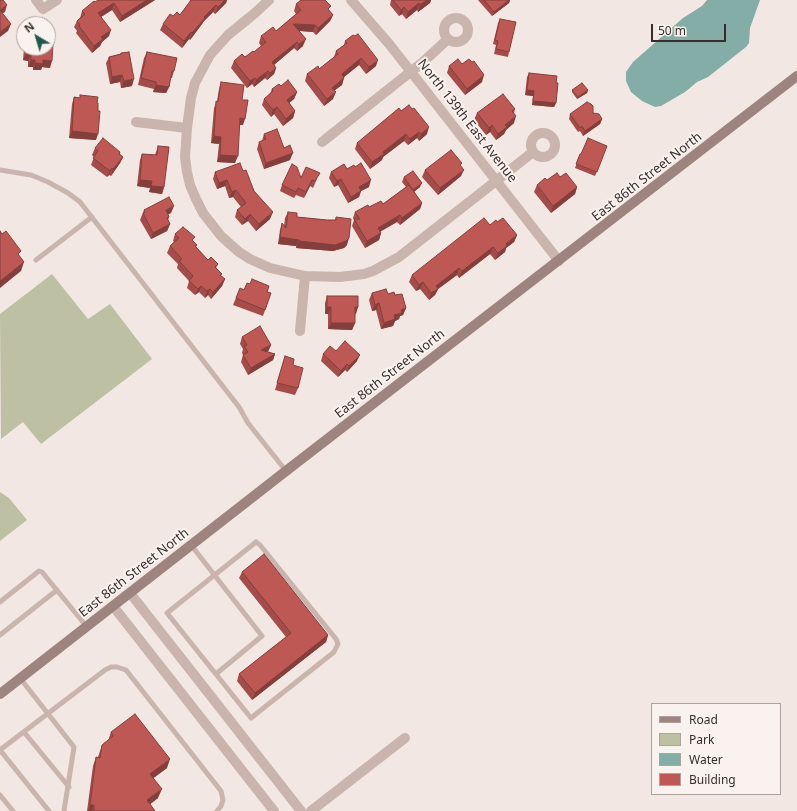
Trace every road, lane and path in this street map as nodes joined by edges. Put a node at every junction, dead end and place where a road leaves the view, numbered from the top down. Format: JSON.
{"nodes":[{"id":1,"x":36,"y":0,"type":"edge"},
{"id":2,"x":57,"y":0,"type":"edge"},
{"id":3,"x":269,"y":0,"type":"edge"},
{"id":4,"x":351,"y":0,"type":"edge"},
{"id":5,"x":448,"y":40,"type":"dead end"},
{"id":6,"x":411,"y":71,"type":"junction"},
{"id":7,"x":797,"y":76,"type":"edge"},
{"id":8,"x":136,"y":122,"type":"dead end"},
{"id":9,"x":187,"y":128,"type":"junction"},
{"id":10,"x":322,"y":142,"type":"dead end"},
{"id":11,"x":533,"y":152,"type":"dead end"},
{"id":12,"x":0,"y":170,"type":"edge"},
{"id":13,"x":496,"y":181,"type":"junction"},
{"id":14,"x":92,"y":217,"type":"junction"},
{"id":15,"x":36,"y":260,"type":"dead end"},
{"id":16,"x":559,"y":260,"type":"junction"},
{"id":17,"x":305,"y":276,"type":"junction"},
{"id":18,"x":300,"y":331,"type":"dead end"},
{"id":19,"x":286,"y":471,"type":"junction"},
{"id":20,"x":191,"y":545,"type":"junction"},
{"id":21,"x":215,"y":574,"type":"junction"},
{"id":22,"x":57,"y":590,"type":"junction"},
{"id":23,"x":130,"y":593,"type":"junction"},
{"id":24,"x":0,"y":602,"type":"edge"},
{"id":25,"x":113,"y":606,"type":"junction"},
{"id":26,"x":87,"y":627,"type":"junction"},
{"id":27,"x":0,"y":635,"type":"edge"},
{"id":28,"x":216,"y":674,"type":"junction"},
{"id":29,"x":20,"y":678,"type":"junction"},
{"id":30,"x":0,"y":694,"type":"edge"},
{"id":31,"x":48,"y":713,"type":"junction"},
{"id":32,"x":24,"y":732,"type":"junction"},
{"id":33,"x":406,"y":738,"type":"dead end"},
{"id":34,"x":0,"y":750,"type":"edge"},
{"id":35,"x":69,"y":786,"type":"junction"},
{"id":36,"x":0,"y":795,"type":"edge"},
{"id":37,"x":13,"y":811,"type":"edge"},
{"id":38,"x":49,"y":811,"type":"edge"},
{"id":39,"x":64,"y":811,"type":"edge"},
{"id":40,"x":217,"y":811,"type":"edge"},
{"id":41,"x":274,"y":811,"type":"edge"},
{"id":42,"x":301,"y":811,"type":"edge"},
{"id":43,"x":311,"y":811,"type":"edge"}],
"edges":[{"from":1,"to":2,"type":"street"},
{"from":3,"to":9,"type":"street"},
{"from":4,"to":6,"type":"street","name":"North 139th East Avenue"},
{"from":5,"to":6,"type":"street"},
{"from":6,"to":10,"type":"street"},
{"from":6,"to":13,"type":"street","name":"North 139th East Avenue"},
{"from":7,"to":16,"type":"main road","name":"East 86th Street North"},
{"from":8,"to":9,"type":"street"},
{"from":9,"to":17,"type":"street"},
{"from":11,"to":13,"type":"street"},
{"from":12,"to":14,"type":"lane"},
{"from":13,"to":16,"type":"street","name":"North 139th East Avenue"},
{"from":13,"to":17,"type":"street"},
{"from":14,"to":15,"type":"lane"},
{"from":14,"to":19,"type":"lane"},
{"from":16,"to":19,"type":"main road","name":"East 86th Street North"},
{"from":17,"to":18,"type":"street"},
{"from":19,"to":20,"type":"main road","name":"East 86th Street North"},
{"from":20,"to":21,"type":"lane"},
{"from":20,"to":23,"type":"main road","name":"East 86th Street North"},
{"from":21,"to":28,"type":"lane"},
{"from":21,"to":28,"type":"lane"},
{"from":21,"to":28,"type":"lane"},
{"from":22,"to":24,"type":"lane"},
{"from":22,"to":26,"type":"lane"},
{"from":22,"to":27,"type":"lane"},
{"from":23,"to":25,"type":"main road","name":"East 86th Street North"},
{"from":23,"to":42,"type":"street"},
{"from":25,"to":26,"type":"main road","name":"East 86th Street North"},
{"from":25,"to":41,"type":"street"},
{"from":26,"to":29,"type":"main road","name":"East 86th Street North"},
{"from":29,"to":30,"type":"main road","name":"East 86th Street North"},
{"from":29,"to":31,"type":"lane"},
{"from":31,"to":32,"type":"lane"},
{"from":31,"to":35,"type":"lane"},
{"from":31,"to":40,"type":"lane"},
{"from":32,"to":34,"type":"lane"},
{"from":32,"to":35,"type":"lane"},
{"from":33,"to":43,"type":"street"},
{"from":34,"to":38,"type":"lane"},
{"from":35,"to":39,"type":"lane"},
{"from":36,"to":37,"type":"lane"}]}
